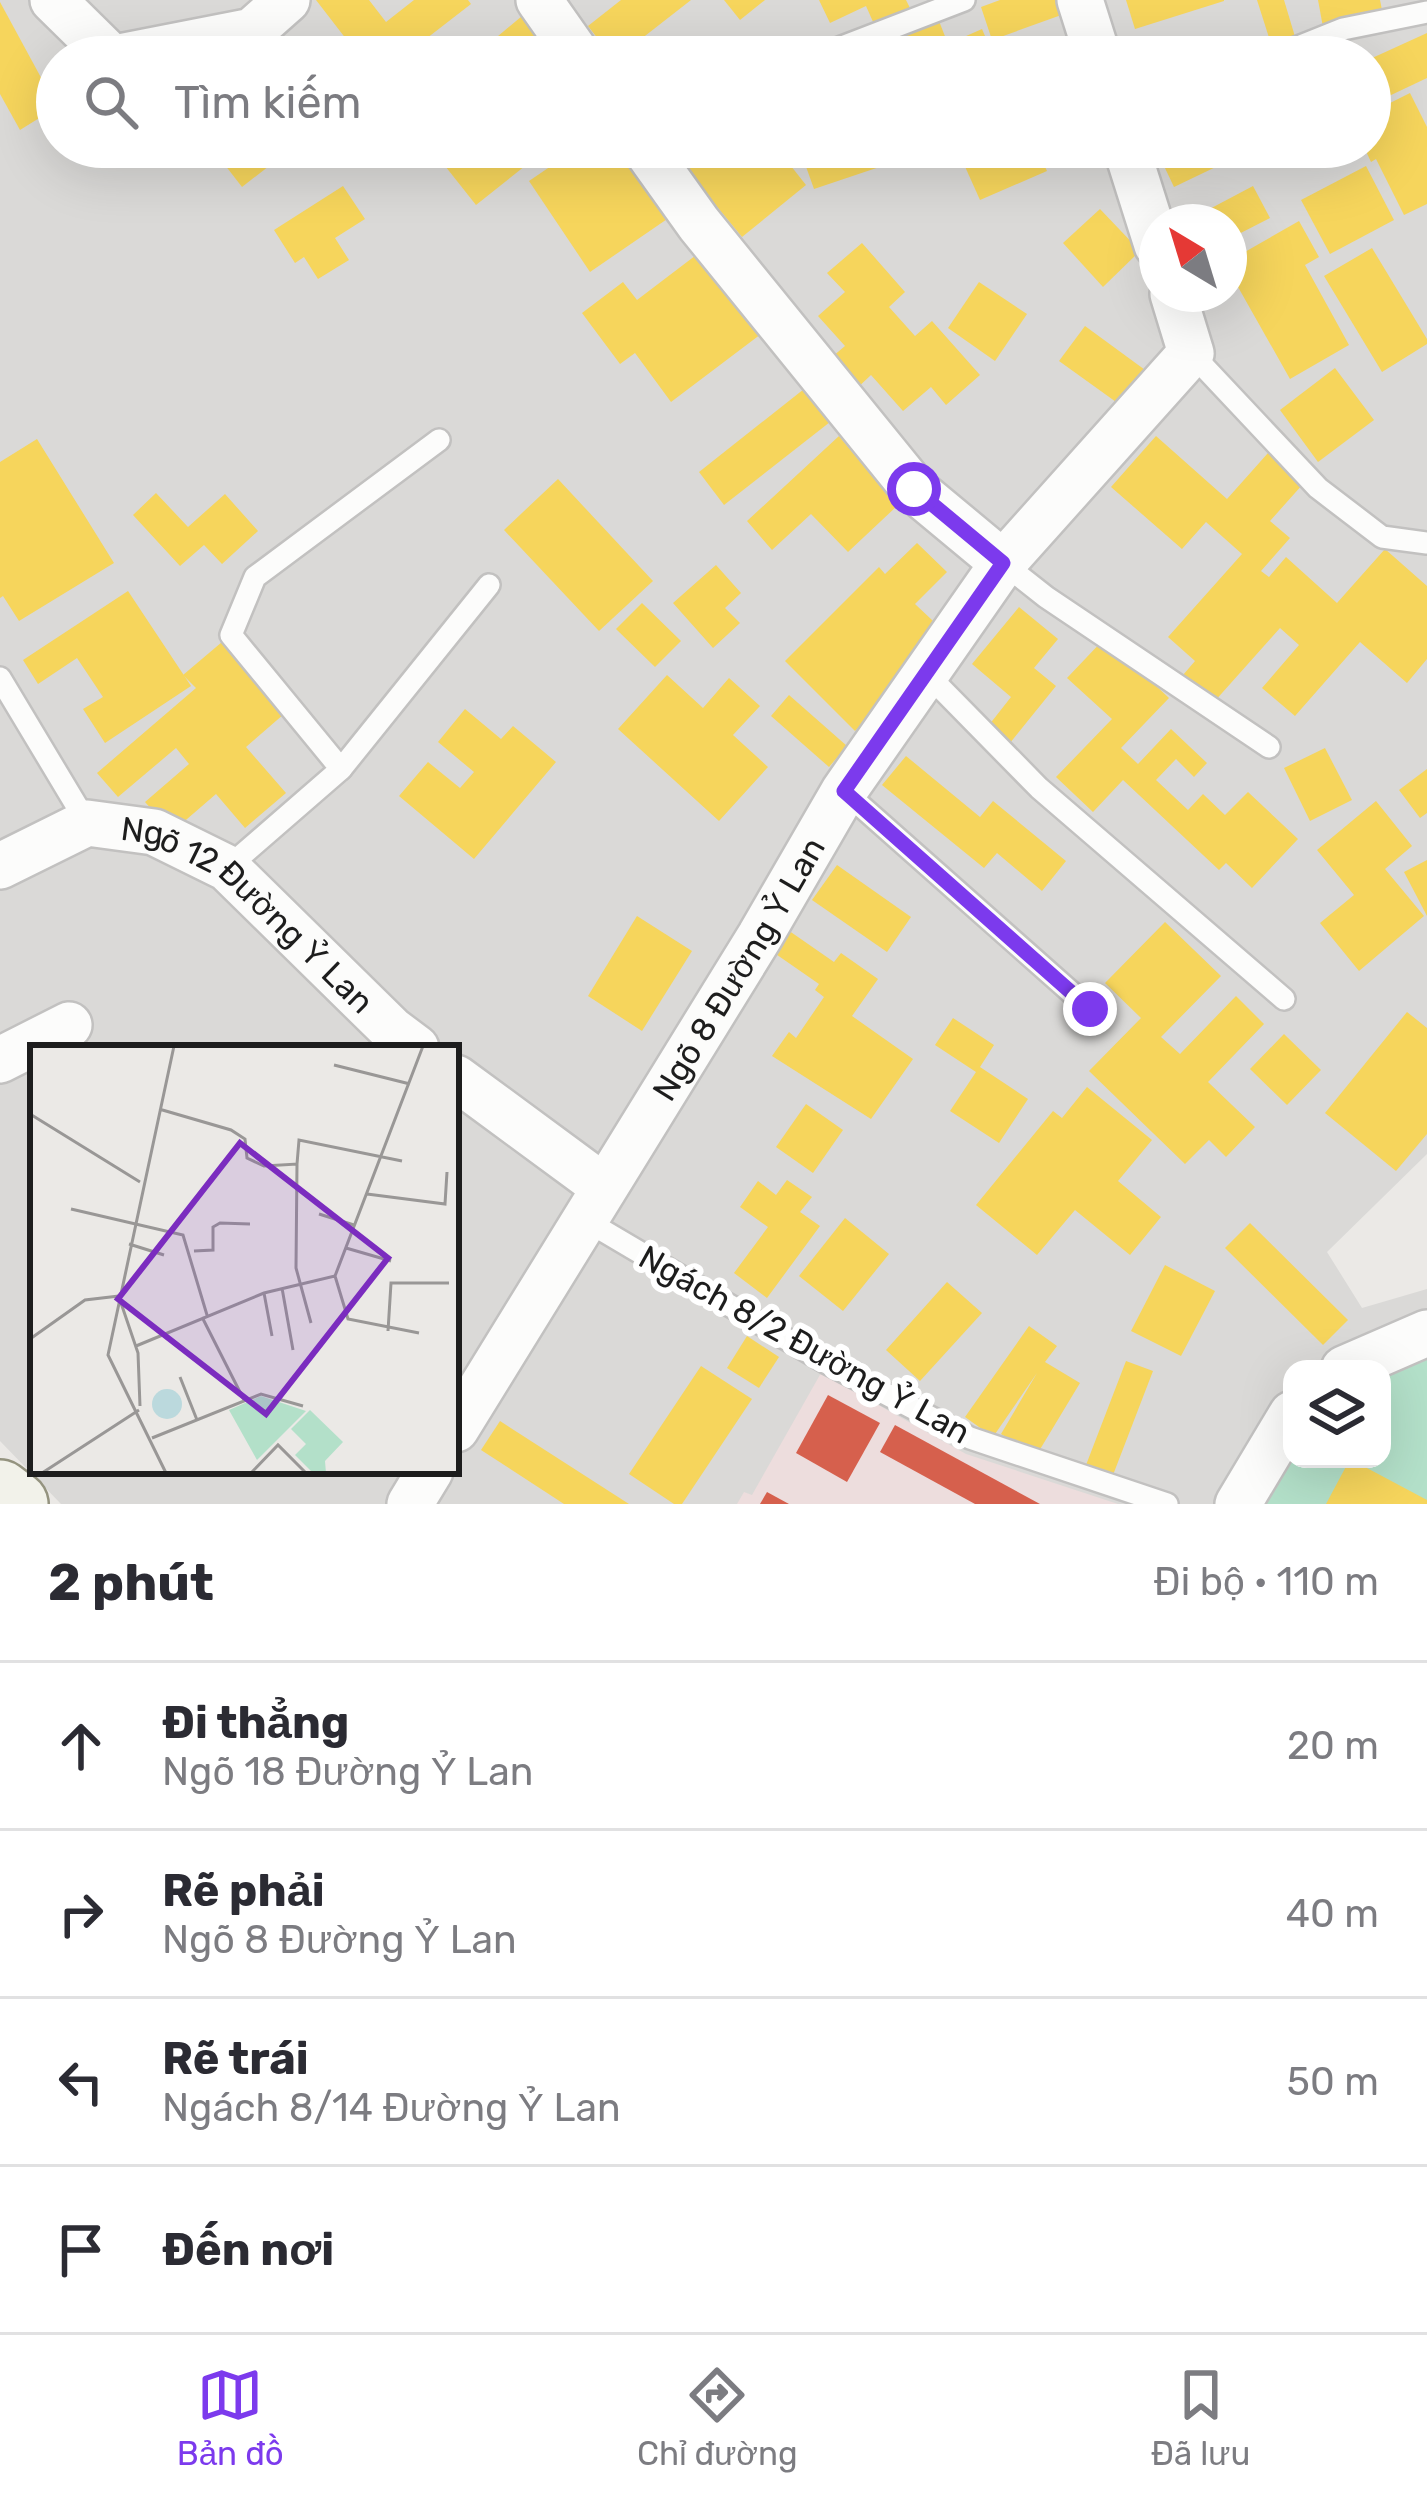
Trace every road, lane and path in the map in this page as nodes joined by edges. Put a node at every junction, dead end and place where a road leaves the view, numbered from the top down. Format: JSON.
{"nodes":[{"id":1,"x":52,"y":0,"type":"edge"},
{"id":2,"x":287,"y":0,"type":"edge"},
{"id":3,"x":539,"y":0,"type":"edge"},
{"id":4,"x":964,"y":0,"type":"edge"},
{"id":5,"x":1080,"y":0,"type":"edge"},
{"id":6,"x":1427,"y":13,"type":"edge"},
{"id":7,"x":92,"y":36,"type":"edge"},
{"id":8,"x":226,"y":36,"type":"edge"},
{"id":9,"x":564,"y":36,"type":"edge"},
{"id":10,"x":871,"y":36,"type":"edge"},
{"id":11,"x":1091,"y":36,"type":"edge"},
{"id":12,"x":1326,"y":36,"type":"edge"},
{"id":13,"x":659,"y":168,"type":"edge"},
{"id":14,"x":1133,"y":168,"type":"edge"},
{"id":15,"x":1144,"y":204,"type":"edge"},
{"id":16,"x":1178,"y":312,"type":"edge"},
{"id":17,"x":1191,"y":352,"type":"junction"},
{"id":18,"x":439,"y":440,"type":"dead end"},
{"id":19,"x":1427,"y":543,"type":"edge"},
{"id":20,"x":1003,"y":563,"type":"junction"},
{"id":21,"x":489,"y":585,"type":"dead end"},
{"id":22,"x":926,"y":673,"type":"junction"},
{"id":23,"x":0,"y":678,"type":"edge"},
{"id":24,"x":1269,"y":747,"type":"dead end"},
{"id":25,"x":341,"y":769,"type":"junction"},
{"id":26,"x":844,"y":791,"type":"junction"},
{"id":27,"x":87,"y":823,"type":"junction"},
{"id":28,"x":0,"y":866,"type":"edge"},
{"id":29,"x":227,"y":868,"type":"junction"},
{"id":30,"x":1284,"y":998,"type":"dead end"},
{"id":31,"x":1090,"y":1009,"type":"dead end"},
{"id":32,"x":69,"y":1025,"type":"dead end"},
{"id":33,"x":412,"y":1045,"type":"edge"},
{"id":34,"x":0,"y":1060,"type":"edge"},
{"id":35,"x":459,"y":1081,"type":"edge"},
{"id":36,"x":594,"y":1204,"type":"junction"},
{"id":37,"x":1427,"y":1333,"type":"edge"},
{"id":38,"x":1365,"y":1360,"type":"edge"},
{"id":39,"x":459,"y":1424,"type":"edge"},
{"id":40,"x":1283,"y":1429,"type":"edge"},
{"id":41,"x":428,"y":1474,"type":"edge"},
{"id":42,"x":0,"y":1492,"type":"edge"},
{"id":43,"x":16,"y":1504,"type":"edge"},
{"id":44,"x":410,"y":1504,"type":"edge"},
{"id":45,"x":1167,"y":1504,"type":"edge"},
{"id":46,"x":1238,"y":1504,"type":"edge"}],
"edges":[{"from":1,"to":7,"type":"street"},
{"from":2,"to":8,"type":"street"},
{"from":3,"to":9,"type":"street"},
{"from":4,"to":10,"type":"lane"},
{"from":5,"to":11,"type":"street"},
{"from":6,"to":12,"type":"lane"},
{"from":13,"to":20,"type":"street"},
{"from":14,"to":15,"type":"street"},
{"from":16,"to":17,"type":"street"},
{"from":17,"to":19,"type":"lane"},
{"from":17,"to":20,"type":"street","name":"Ngõ 8 Đường Ỷ Lan"},
{"from":18,"to":25,"type":"lane"},
{"from":20,"to":22,"type":"street","name":"Ngõ 8 Đường Ỷ Lan"},
{"from":20,"to":24,"type":"lane"},
{"from":21,"to":25,"type":"lane"},
{"from":22,"to":26,"type":"street","name":"Ngõ 8 Đường Ỷ Lan"},
{"from":22,"to":30,"type":"lane"},
{"from":23,"to":27,"type":"lane"},
{"from":25,"to":29,"type":"lane"},
{"from":26,"to":31,"type":"lane"},
{"from":26,"to":36,"type":"street","name":"Ngõ 8 Đường Ỷ Lan"},
{"from":27,"to":28,"type":"street","name":"Ngõ 12 Đường Ỷ Lan"},
{"from":27,"to":29,"type":"street","name":"Ngõ 12 Đường Ỷ Lan"},
{"from":29,"to":33,"type":"street","name":"Ngõ 12 Đường Ỷ Lan"},
{"from":32,"to":34,"type":"street"},
{"from":35,"to":36,"type":"street"},
{"from":36,"to":39,"type":"street","name":"Ngõ 8 Đường Ỷ Lan"},
{"from":36,"to":45,"type":"lane","name":"Ngách 8/2 Đường Ỷ Lan"},
{"from":37,"to":38,"type":"street"},
{"from":40,"to":46,"type":"street"},
{"from":41,"to":44,"type":"street"},
{"from":42,"to":43,"type":"main road"}]}
